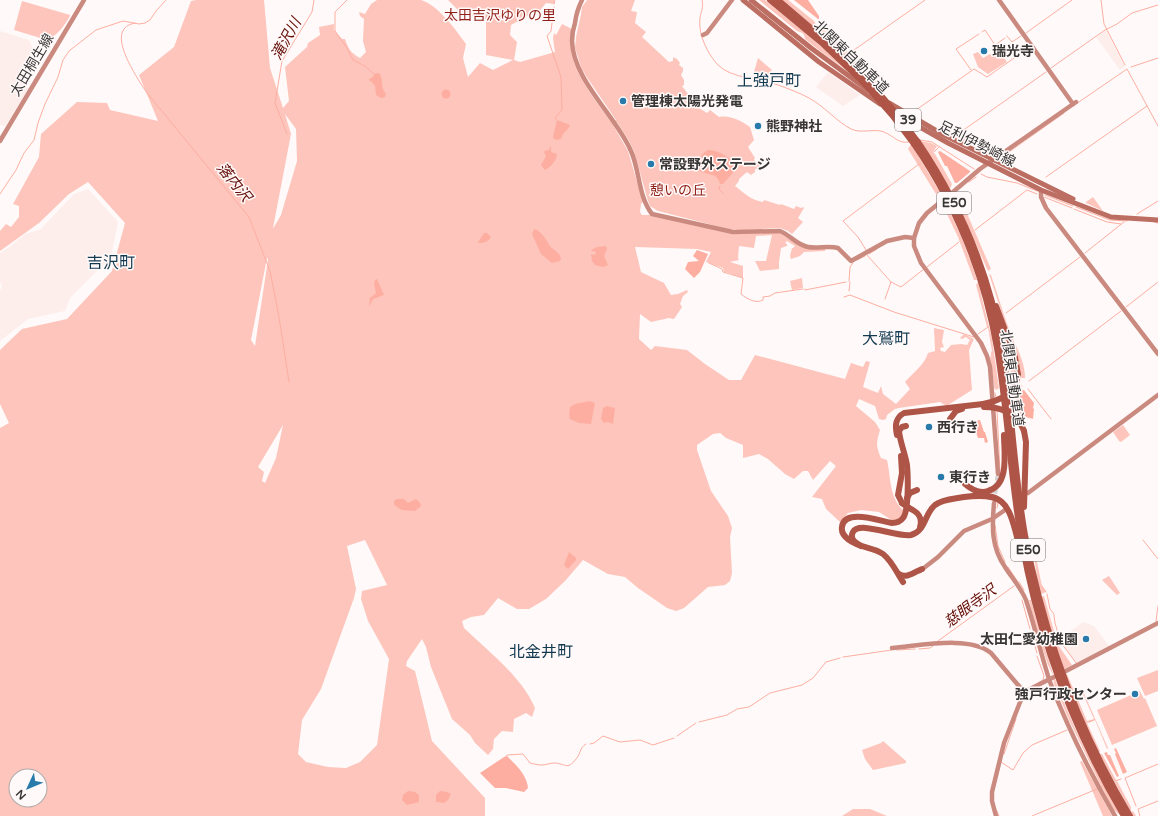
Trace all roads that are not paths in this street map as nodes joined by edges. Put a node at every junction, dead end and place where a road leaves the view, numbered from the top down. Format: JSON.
{"nodes":[{"id":1,"x":84,"y":0,"type":"edge"},
{"id":2,"x":582,"y":0,"type":"edge"},
{"id":3,"x":732,"y":0,"type":"edge"},
{"id":4,"x":743,"y":0,"type":"edge"},
{"id":5,"x":751,"y":0,"type":"edge"},
{"id":6,"x":770,"y":0,"type":"edge"},
{"id":7,"x":778,"y":0,"type":"edge"},
{"id":8,"x":999,"y":0,"type":"edge"},
{"id":9,"x":703,"y":35,"type":"dead end"},
{"id":10,"x":0,"y":141,"type":"edge"},
{"id":11,"x":916,"y":143,"type":"junction"},
{"id":12,"x":994,"y":160,"type":"junction"},
{"id":13,"x":988,"y":164,"type":"junction"},
{"id":14,"x":1029,"y":178,"type":"junction"},
{"id":15,"x":1048,"y":187,"type":"junction"},
{"id":16,"x":1041,"y":190,"type":"junction"},
{"id":17,"x":953,"y":192,"type":"dead end"},
{"id":18,"x":943,"y":200,"type":"dead end"},
{"id":19,"x":1091,"y":209,"type":"junction"},
{"id":20,"x":1158,"y":220,"type":"edge"},
{"id":21,"x":914,"y":238,"type":"junction"},
{"id":22,"x":981,"y":267,"type":"junction"},
{"id":23,"x":1158,"y":354,"type":"edge"},
{"id":24,"x":1003,"y":393,"type":"junction"},
{"id":25,"x":1158,"y":395,"type":"edge"},
{"id":26,"x":983,"y":405,"type":"junction"},
{"id":27,"x":950,"y":419,"type":"dead end"},
{"id":28,"x":906,"y":426,"type":"dead end"},
{"id":29,"x":998,"y":474,"type":"tunnel mouth"},
{"id":30,"x":965,"y":484,"type":"dead end"},
{"id":31,"x":917,"y":490,"type":"dead end"},
{"id":32,"x":1028,"y":493,"type":"dead end"},
{"id":33,"x":904,"y":501,"type":"junction"},
{"id":34,"x":994,"y":503,"type":"tunnel mouth"},
{"id":35,"x":1005,"y":510,"type":"dead end"},
{"id":36,"x":992,"y":519,"type":"junction"},
{"id":37,"x":915,"y":533,"type":"junction"},
{"id":38,"x":861,"y":546,"type":"junction"},
{"id":39,"x":1028,"y":547,"type":"junction"},
{"id":40,"x":922,"y":569,"type":"junction"},
{"id":41,"x":896,"y":572,"type":"junction"},
{"id":42,"x":1030,"y":581,"type":"junction"},
{"id":43,"x":903,"y":583,"type":"joint"},
{"id":44,"x":1158,"y":623,"type":"edge"},
{"id":45,"x":892,"y":648,"type":"dead end"},
{"id":46,"x":1064,"y":672,"type":"dead end"},
{"id":47,"x":1052,"y":678,"type":"junction"},
{"id":48,"x":1024,"y":692,"type":"junction"},
{"id":49,"x":996,"y":816,"type":"edge"},
{"id":50,"x":1115,"y":816,"type":"edge"},
{"id":51,"x":1124,"y":816,"type":"edge"},
{"id":52,"x":1130,"y":816,"type":"edge"}],
"edges":[{"from":1,"to":10,"type":"street","name":"太田桐生線"},
{"from":2,"to":21,"type":"street"},
{"from":3,"to":9,"type":"street"},
{"from":4,"to":13,"type":"main road","name":"足利伊勢崎線","number":"39"},
{"from":5,"to":12,"type":"main road","name":"足利伊勢崎線","number":"39"},
{"from":6,"to":11,"type":"highway","name":"北関東自動車道","number":"E50","bridge":true},
{"from":7,"to":11,"type":"highway","name":"北関東自動車道","number":"E50","bridge":true},
{"from":8,"to":12,"type":"street"},
{"from":11,"to":22,"type":"highway","name":"北関東自動車道","number":"E50"},
{"from":11,"to":24,"type":"highway","name":"北関東自動車道","number":"E50"},
{"from":12,"to":13,"type":"street"},
{"from":12,"to":14,"type":"main road","name":"足利伊勢崎線","number":"39"},
{"from":13,"to":16,"type":"main road","name":"足利伊勢崎線","number":"39"},
{"from":13,"to":17,"type":"street"},
{"from":14,"to":15,"type":"main road","name":"足利伊勢崎線","number":"39"},
{"from":14,"to":16,"type":"main road"},
{"from":15,"to":16,"type":"main road"},
{"from":15,"to":19,"type":"main road","name":"足利伊勢崎線","number":"39"},
{"from":16,"to":19,"type":"main road","name":"足利伊勢崎線","number":"39"},
{"from":16,"to":23,"type":"street"},
{"from":18,"to":21,"type":"street"},
{"from":19,"to":20,"type":"main road","name":"足利伊勢崎線","number":"39"},
{"from":21,"to":29,"type":"street"},
{"from":22,"to":26,"type":"highway","bridge":true},
{"from":22,"to":39,"type":"highway","name":"北関東自動車道","number":"E50"},
{"from":24,"to":30,"type":"highway"},
{"from":24,"to":42,"type":"highway","name":"北関東自動車道","number":"E50"},
{"from":25,"to":32,"type":"street"},
{"from":26,"to":27,"type":"highway"},
{"from":26,"to":33,"type":"highway"},
{"from":26,"to":39,"type":"highway","bridge":true},
{"from":28,"to":33,"type":"highway"},
{"from":31,"to":33,"type":"highway"},
{"from":33,"to":37,"type":"highway","bridge":true},
{"from":33,"to":38,"type":"highway"},
{"from":34,"to":36,"type":"street"},
{"from":35,"to":36,"type":"street"},
{"from":36,"to":40,"type":"street"},
{"from":36,"to":47,"type":"street"},
{"from":37,"to":38,"type":"highway"},
{"from":37,"to":42,"type":"highway"},
{"from":38,"to":41,"type":"highway"},
{"from":39,"to":52,"type":"highway","name":"北関東自動車道","number":"E50"},
{"from":40,"to":41,"type":"highway"},
{"from":40,"to":43,"type":"street"},
{"from":41,"to":43,"type":"highway"},
{"from":42,"to":51,"type":"highway","name":"北関東自動車道","number":"E50"},
{"from":44,"to":46,"type":"street"},
{"from":45,"to":48,"type":"street"},
{"from":47,"to":48,"type":"street"},
{"from":47,"to":50,"type":"street"},
{"from":48,"to":49,"type":"street"}]}
